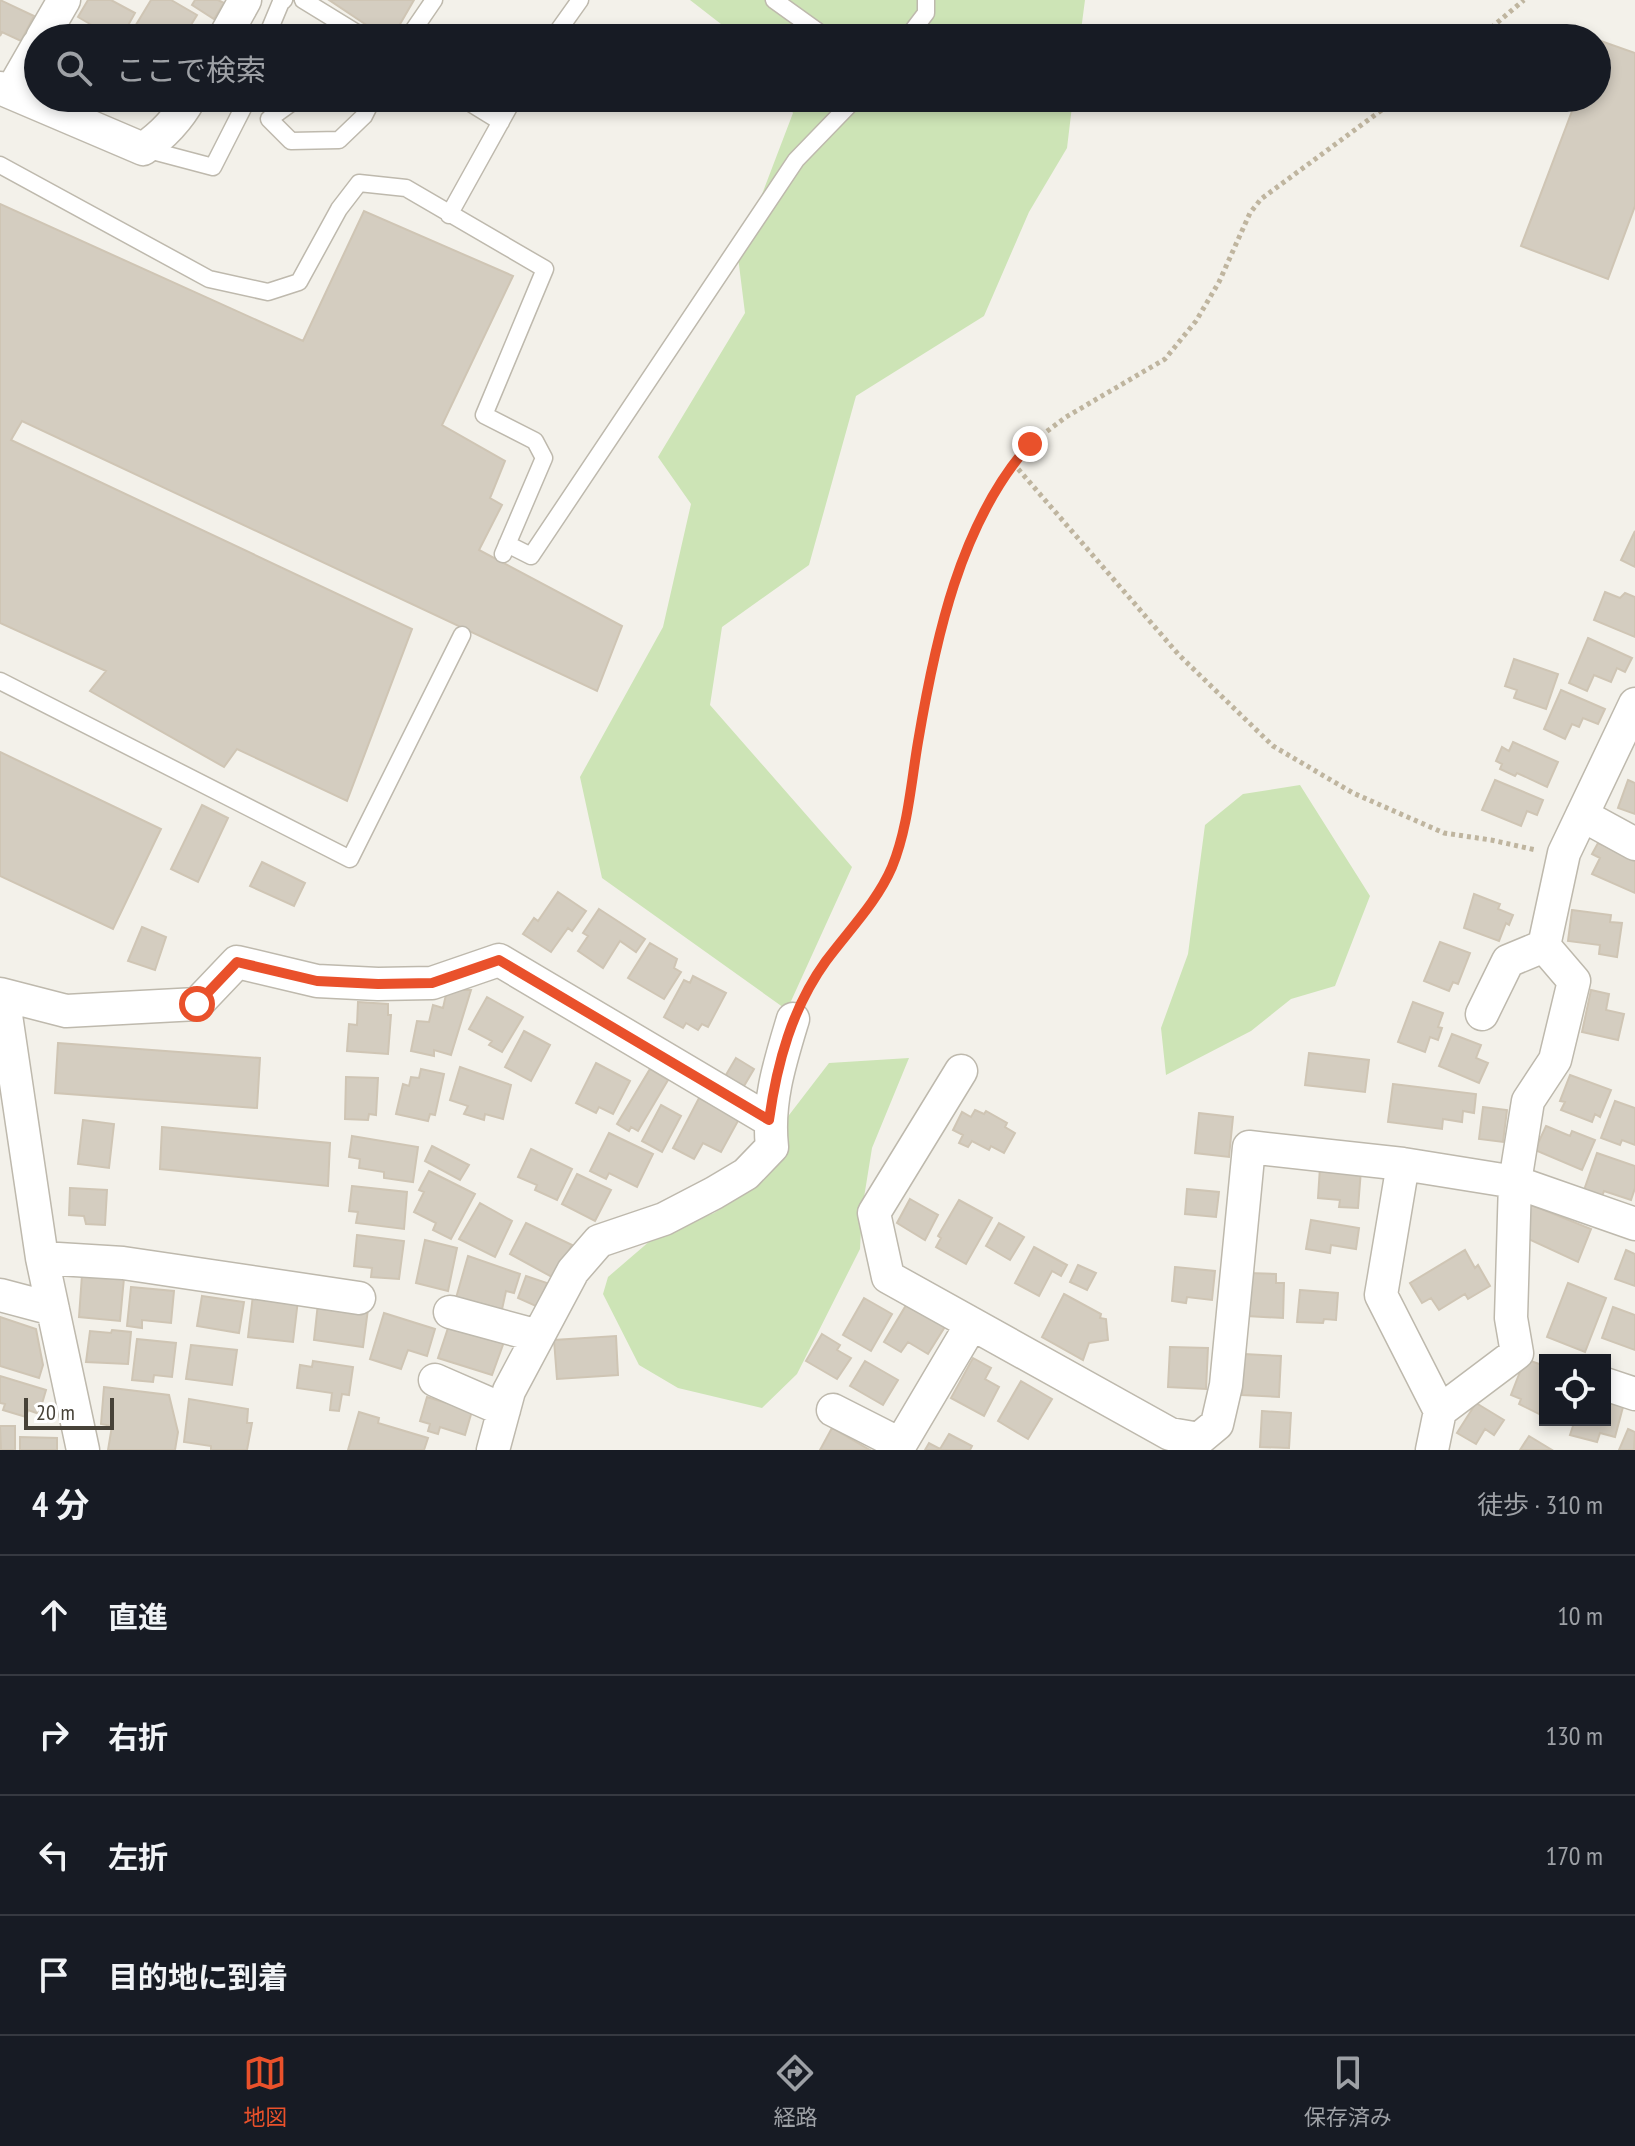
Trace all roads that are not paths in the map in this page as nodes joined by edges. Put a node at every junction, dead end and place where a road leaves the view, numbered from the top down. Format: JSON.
{"nodes":[{"id":1,"x":64,"y":0,"type":"edge"},
{"id":2,"x":245,"y":0,"type":"edge"},
{"id":3,"x":284,"y":0,"type":"edge"},
{"id":4,"x":303,"y":0,"type":"edge"},
{"id":5,"x":434,"y":0,"type":"edge"},
{"id":6,"x":580,"y":0,"type":"edge"},
{"id":7,"x":774,"y":0,"type":"edge"},
{"id":8,"x":926,"y":0,"type":"edge"},
{"id":9,"x":50,"y":24,"type":"edge"},
{"id":10,"x":232,"y":24,"type":"edge"},
{"id":11,"x":272,"y":24,"type":"edge"},
{"id":12,"x":342,"y":24,"type":"edge"},
{"id":13,"x":418,"y":24,"type":"edge"},
{"id":14,"x":563,"y":24,"type":"edge"},
{"id":15,"x":807,"y":24,"type":"edge"},
{"id":16,"x":918,"y":24,"type":"edge"},
{"id":17,"x":24,"y":64,"type":"edge"},
{"id":18,"x":5,"y":90,"type":"edge"},
{"id":19,"x":24,"y":98,"type":"edge"},
{"id":20,"x":56,"y":112,"type":"edge"},
{"id":21,"x":181,"y":112,"type":"edge"},
{"id":22,"x":240,"y":112,"type":"edge"},
{"id":23,"x":258,"y":112,"type":"edge"},
{"id":24,"x":279,"y":112,"type":"edge"},
{"id":25,"x":366,"y":112,"type":"edge"},
{"id":26,"x":485,"y":112,"type":"edge"},
{"id":27,"x":506,"y":112,"type":"edge"},
{"id":28,"x":842,"y":112,"type":"edge"},
{"id":29,"x":269,"y":119,"type":"junction"},
{"id":30,"x":501,"y":122,"type":"junction"},
{"id":31,"x":143,"y":149,"type":"junction"},
{"id":32,"x":0,"y":165,"type":"edge"},
{"id":33,"x":449,"y":215,"type":"junction"},
{"id":34,"x":462,"y":635,"type":"dead end"},
{"id":35,"x":0,"y":681,"type":"edge"},
{"id":36,"x":1635,"y":704,"type":"edge"},
{"id":37,"x":1582,"y":815,"type":"junction"},
{"id":38,"x":1635,"y":844,"type":"edge"},
{"id":39,"x":1544,"y":946,"type":"junction"},
{"id":40,"x":1,"y":995,"type":"edge"},
{"id":41,"x":1482,"y":1014,"type":"dead end"},
{"id":42,"x":793,"y":1019,"type":"road end"},
{"id":43,"x":961,"y":1071,"type":"dead end"},
{"id":44,"x":769,"y":1120,"type":"junction"},
{"id":45,"x":1403,"y":1164,"type":"junction"},
{"id":46,"x":1515,"y":1182,"type":"junction"},
{"id":47,"x":1635,"y":1224,"type":"edge"},
{"id":48,"x":42,"y":1258,"type":"junction"},
{"id":49,"x":0,"y":1295,"type":"edge"},
{"id":50,"x":359,"y":1298,"type":"dead end"},
{"id":51,"x":53,"y":1309,"type":"junction"},
{"id":52,"x":450,"y":1312,"type":"dead end"},
{"id":53,"x":971,"y":1325,"type":"junction"},
{"id":54,"x":538,"y":1336,"type":"junction"},
{"id":55,"x":435,"y":1380,"type":"dead end"},
{"id":56,"x":1611,"y":1386,"type":"edge"},
{"id":57,"x":1635,"y":1394,"type":"edge"},
{"id":58,"x":504,"y":1410,"type":"junction"},
{"id":59,"x":833,"y":1410,"type":"dead end"},
{"id":60,"x":1440,"y":1411,"type":"junction"},
{"id":61,"x":899,"y":1447,"type":"edge"},
{"id":62,"x":83,"y":1450,"type":"edge"},
{"id":63,"x":493,"y":1450,"type":"edge"},
{"id":64,"x":1432,"y":1450,"type":"edge"}],
"edges":[{"from":1,"to":9,"type":"street"},
{"from":2,"to":10,"type":"street"},
{"from":3,"to":11,"type":"lane"},
{"from":4,"to":12,"type":"lane"},
{"from":5,"to":13,"type":"lane"},
{"from":6,"to":14,"type":"lane"},
{"from":7,"to":15,"type":"lane"},
{"from":8,"to":16,"type":"lane"},
{"from":17,"to":18,"type":"street"},
{"from":18,"to":19,"type":"street"},
{"from":20,"to":31,"type":"street"},
{"from":21,"to":31,"type":"street"},
{"from":22,"to":31,"type":"lane"},
{"from":23,"to":29,"type":"lane"},
{"from":24,"to":29,"type":"lane"},
{"from":25,"to":29,"type":"lane"},
{"from":26,"to":30,"type":"lane"},
{"from":27,"to":30,"type":"lane"},
{"from":28,"to":33,"type":"lane"},
{"from":30,"to":33,"type":"lane"},
{"from":32,"to":33,"type":"lane"},
{"from":34,"to":35,"type":"lane"},
{"from":36,"to":37,"type":"street"},
{"from":37,"to":38,"type":"street"},
{"from":37,"to":39,"type":"street"},
{"from":39,"to":41,"type":"street"},
{"from":39,"to":46,"type":"street"},
{"from":40,"to":44,"type":"street"},
{"from":40,"to":48,"type":"street"},
{"from":42,"to":44,"type":"street"},
{"from":43,"to":53,"type":"street"},
{"from":44,"to":54,"type":"street"},
{"from":45,"to":46,"type":"street"},
{"from":45,"to":53,"type":"street"},
{"from":45,"to":60,"type":"street"},
{"from":46,"to":47,"type":"street"},
{"from":46,"to":60,"type":"street"},
{"from":48,"to":50,"type":"street"},
{"from":48,"to":51,"type":"street"},
{"from":49,"to":51,"type":"street"},
{"from":51,"to":62,"type":"street"},
{"from":52,"to":54,"type":"street"},
{"from":53,"to":61,"type":"street"},
{"from":54,"to":58,"type":"street"},
{"from":55,"to":58,"type":"street"},
{"from":56,"to":57,"type":"street"},
{"from":58,"to":63,"type":"street"},
{"from":59,"to":61,"type":"street"},
{"from":60,"to":64,"type":"street"}]}
